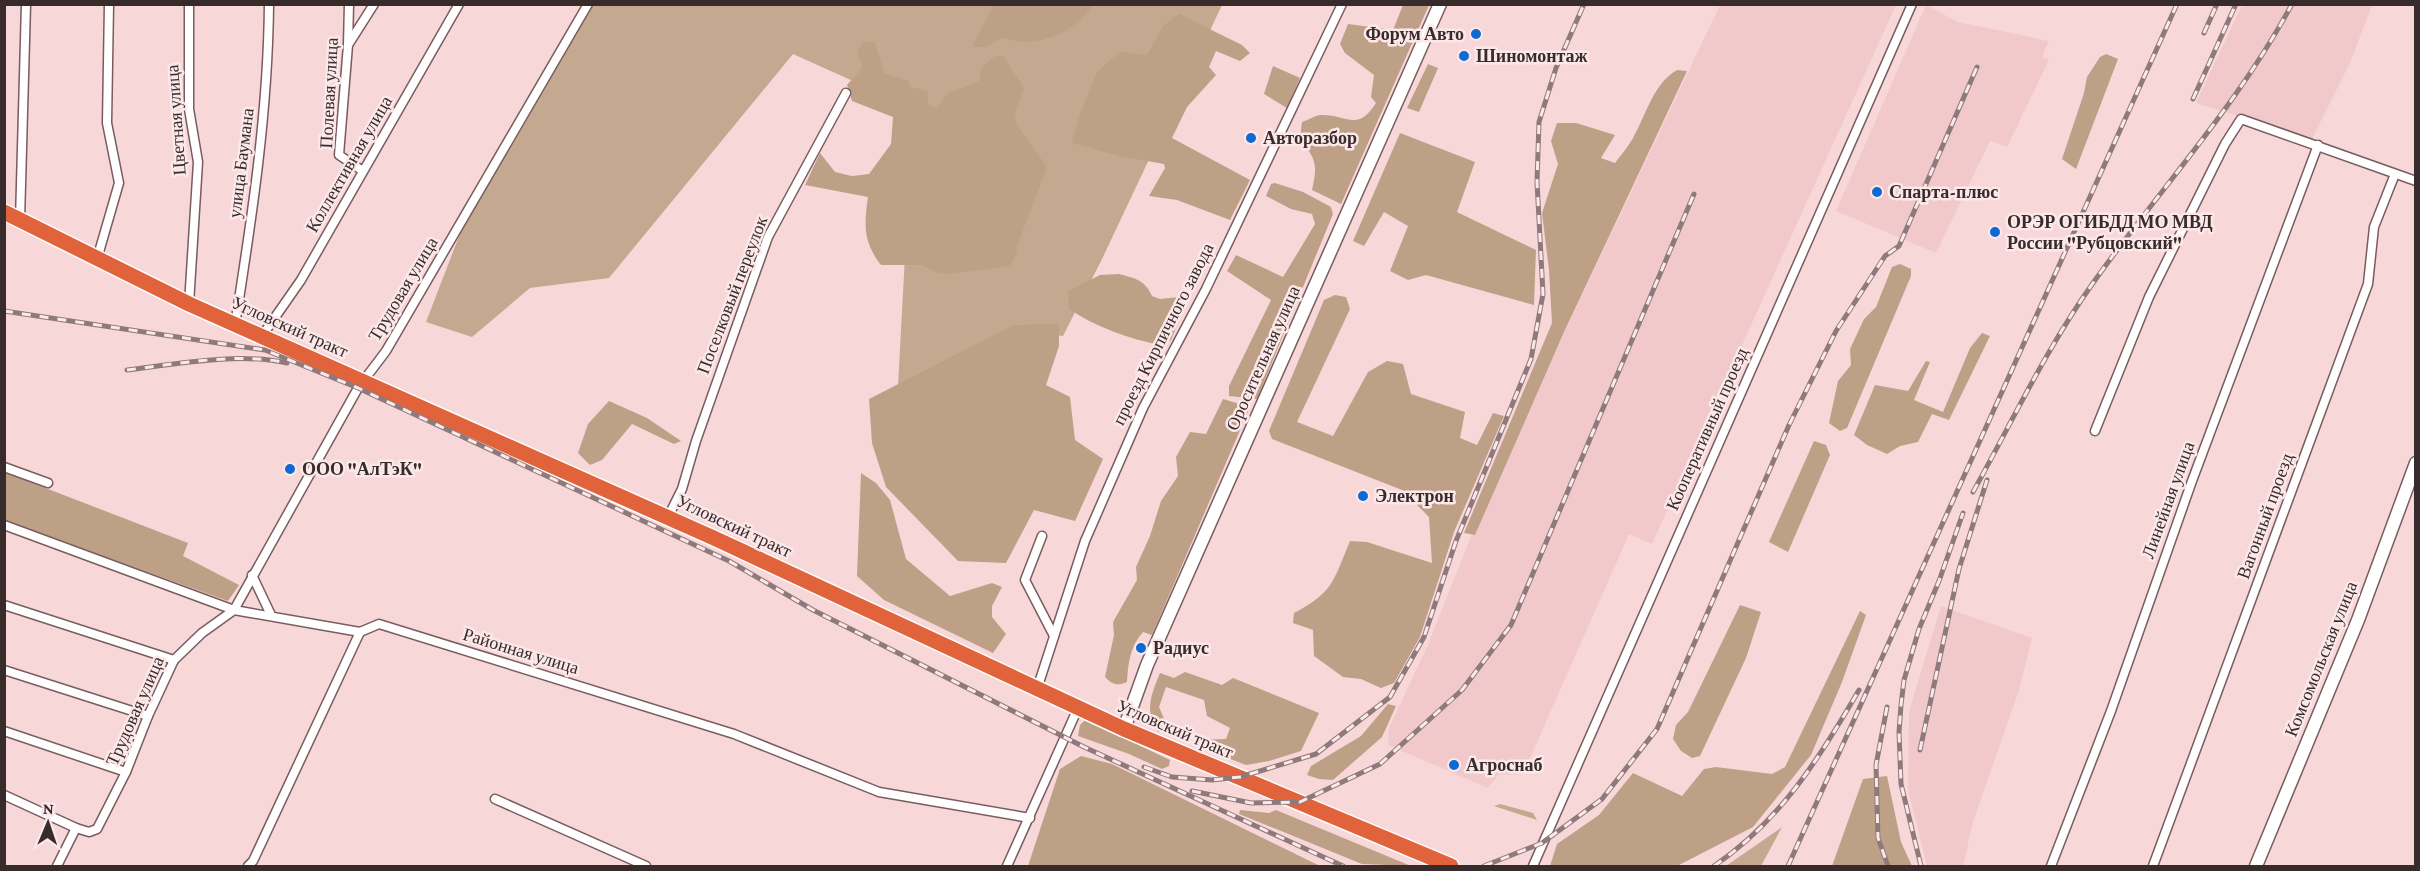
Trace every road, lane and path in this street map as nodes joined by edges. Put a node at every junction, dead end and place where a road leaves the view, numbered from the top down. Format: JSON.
{"nodes":[{"id":1,"x":26,"y":4,"type":"edge"},
{"id":2,"x":109,"y":4,"type":"edge"},
{"id":3,"x":189,"y":4,"type":"edge"},
{"id":4,"x":269,"y":4,"type":"edge"},
{"id":5,"x":349,"y":4,"type":"edge"},
{"id":6,"x":374,"y":4,"type":"edge"},
{"id":7,"x":459,"y":4,"type":"edge"},
{"id":8,"x":588,"y":4,"type":"edge"},
{"id":9,"x":1342,"y":4,"type":"edge"},
{"id":10,"x":1440,"y":4,"type":"edge"},
{"id":11,"x":1912,"y":4,"type":"edge"},
{"id":12,"x":348,"y":45,"type":"junction"},
{"id":13,"x":846,"y":93,"type":"dead end"},
{"id":14,"x":2318,"y":145,"type":"junction"},
{"id":15,"x":363,"y":171,"type":"junction"},
{"id":16,"x":2395,"y":174,"type":"junction"},
{"id":17,"x":2415,"y":181,"type":"edge"},
{"id":18,"x":4,"y":212,"type":"edge"},
{"id":19,"x":20,"y":220,"type":"junction"},
{"id":20,"x":97,"y":259,"type":"junction"},
{"id":21,"x":189,"y":304,"type":"junction"},
{"id":22,"x":235,"y":325,"type":"junction"},
{"id":23,"x":262,"y":336,"type":"junction"},
{"id":24,"x":363,"y":381,"type":"junction"},
{"id":25,"x":2095,"y":431,"type":"dead end"},
{"id":26,"x":2415,"y":463,"type":"edge"},
{"id":27,"x":4,"y":467,"type":"edge"},
{"id":28,"x":48,"y":483,"type":"dead end"},
{"id":29,"x":668,"y":517,"type":"junction"},
{"id":30,"x":4,"y":525,"type":"edge"},
{"id":31,"x":1042,"y":536,"type":"dead end"},
{"id":32,"x":252,"y":575,"type":"junction"},
{"id":33,"x":4,"y":605,"type":"edge"},
{"id":34,"x":234,"y":610,"type":"junction"},
{"id":35,"x":271,"y":615,"type":"junction"},
{"id":36,"x":360,"y":632,"type":"junction"},
{"id":37,"x":1054,"y":636,"type":"junction"},
{"id":38,"x":174,"y":660,"type":"junction"},
{"id":39,"x":4,"y":670,"type":"edge"},
{"id":40,"x":1037,"y":689,"type":"junction"},
{"id":41,"x":1091,"y":714,"type":"junction"},
{"id":42,"x":148,"y":716,"type":"junction"},
{"id":43,"x":1124,"y":729,"type":"junction"},
{"id":44,"x":4,"y":731,"type":"edge"},
{"id":45,"x":126,"y":772,"type":"junction"},
{"id":46,"x":4,"y":795,"type":"edge"},
{"id":47,"x":495,"y":799,"type":"dead end"},
{"id":48,"x":1030,"y":818,"type":"junction"},
{"id":49,"x":76,"y":828,"type":"junction"},
{"id":50,"x":57,"y":867,"type":"edge"},
{"id":51,"x":248,"y":867,"type":"edge"},
{"id":52,"x":646,"y":867,"type":"edge"},
{"id":53,"x":1007,"y":867,"type":"edge"},
{"id":54,"x":1451,"y":867,"type":"edge"},
{"id":55,"x":1533,"y":867,"type":"edge"},
{"id":56,"x":2051,"y":867,"type":"edge"},
{"id":57,"x":2153,"y":867,"type":"edge"},
{"id":58,"x":2256,"y":867,"type":"edge"}],
"edges":[{"from":1,"to":19,"type":"street"},
{"from":2,"to":20,"type":"street"},
{"from":3,"to":21,"type":"street","name":"Цветная улица"},
{"from":4,"to":22,"type":"street","name":"улица Баумана"},
{"from":5,"to":12,"type":"street","name":"Полевая улица"},
{"from":6,"to":12,"type":"street"},
{"from":7,"to":15,"type":"street","name":"Коллективная улица"},
{"from":8,"to":24,"type":"street","name":"Трудовая улица"},
{"from":9,"to":37,"type":"street","name":"проезд Кирпичного завода"},
{"from":10,"to":43,"type":"main road","name":"Оросительная улица"},
{"from":11,"to":55,"type":"street","name":"Кооперативный проезд"},
{"from":12,"to":15,"type":"street","name":"Полевая улица"},
{"from":13,"to":29,"type":"street","name":"Поселковый переулок"},
{"from":14,"to":16,"type":"street"},
{"from":14,"to":25,"type":"street"},
{"from":14,"to":56,"type":"street","name":"Линейная улица"},
{"from":15,"to":23,"type":"street","name":"Коллективная улица"},
{"from":16,"to":17,"type":"street"},
{"from":16,"to":57,"type":"street","name":"Вагонный проезд"},
{"from":18,"to":19,"type":"highway","name":"Угловский тракт"},
{"from":19,"to":20,"type":"highway","name":"Угловский тракт"},
{"from":20,"to":21,"type":"highway","name":"Угловский тракт"},
{"from":21,"to":22,"type":"highway","name":"Угловский тракт"},
{"from":22,"to":23,"type":"highway","name":"Угловский тракт"},
{"from":23,"to":24,"type":"highway","name":"Угловский тракт"},
{"from":24,"to":29,"type":"highway","name":"Угловский тракт"},
{"from":24,"to":32,"type":"street","name":"Трудовая улица"},
{"from":26,"to":58,"type":"main road","name":"Комсомольская улица"},
{"from":27,"to":28,"type":"street"},
{"from":29,"to":40,"type":"highway","name":"Угловский тракт"},
{"from":30,"to":34,"type":"street","name":"Районная улица"},
{"from":31,"to":37,"type":"street"},
{"from":32,"to":34,"type":"street","name":"Трудовая улица"},
{"from":32,"to":35,"type":"street"},
{"from":33,"to":38,"type":"street"},
{"from":34,"to":35,"type":"street","name":"Районная улица"},
{"from":34,"to":38,"type":"street","name":"Трудовая улица"},
{"from":35,"to":36,"type":"street","name":"Районная улица"},
{"from":36,"to":48,"type":"street","name":"Районная улица"},
{"from":36,"to":51,"type":"street"},
{"from":37,"to":40,"type":"street","name":"проезд Кирпичного завода"},
{"from":38,"to":42,"type":"street","name":"Трудовая улица"},
{"from":39,"to":42,"type":"street"},
{"from":40,"to":41,"type":"highway","name":"Угловский тракт"},
{"from":41,"to":43,"type":"highway","name":"Угловский тракт"},
{"from":41,"to":48,"type":"street"},
{"from":42,"to":45,"type":"street","name":"Трудовая улица"},
{"from":43,"to":54,"type":"highway","name":"Угловский тракт"},
{"from":44,"to":45,"type":"street"},
{"from":45,"to":49,"type":"street","name":"Трудовая улица"},
{"from":46,"to":49,"type":"street"},
{"from":47,"to":52,"type":"street"},
{"from":48,"to":53,"type":"street"},
{"from":49,"to":50,"type":"street"}]}
